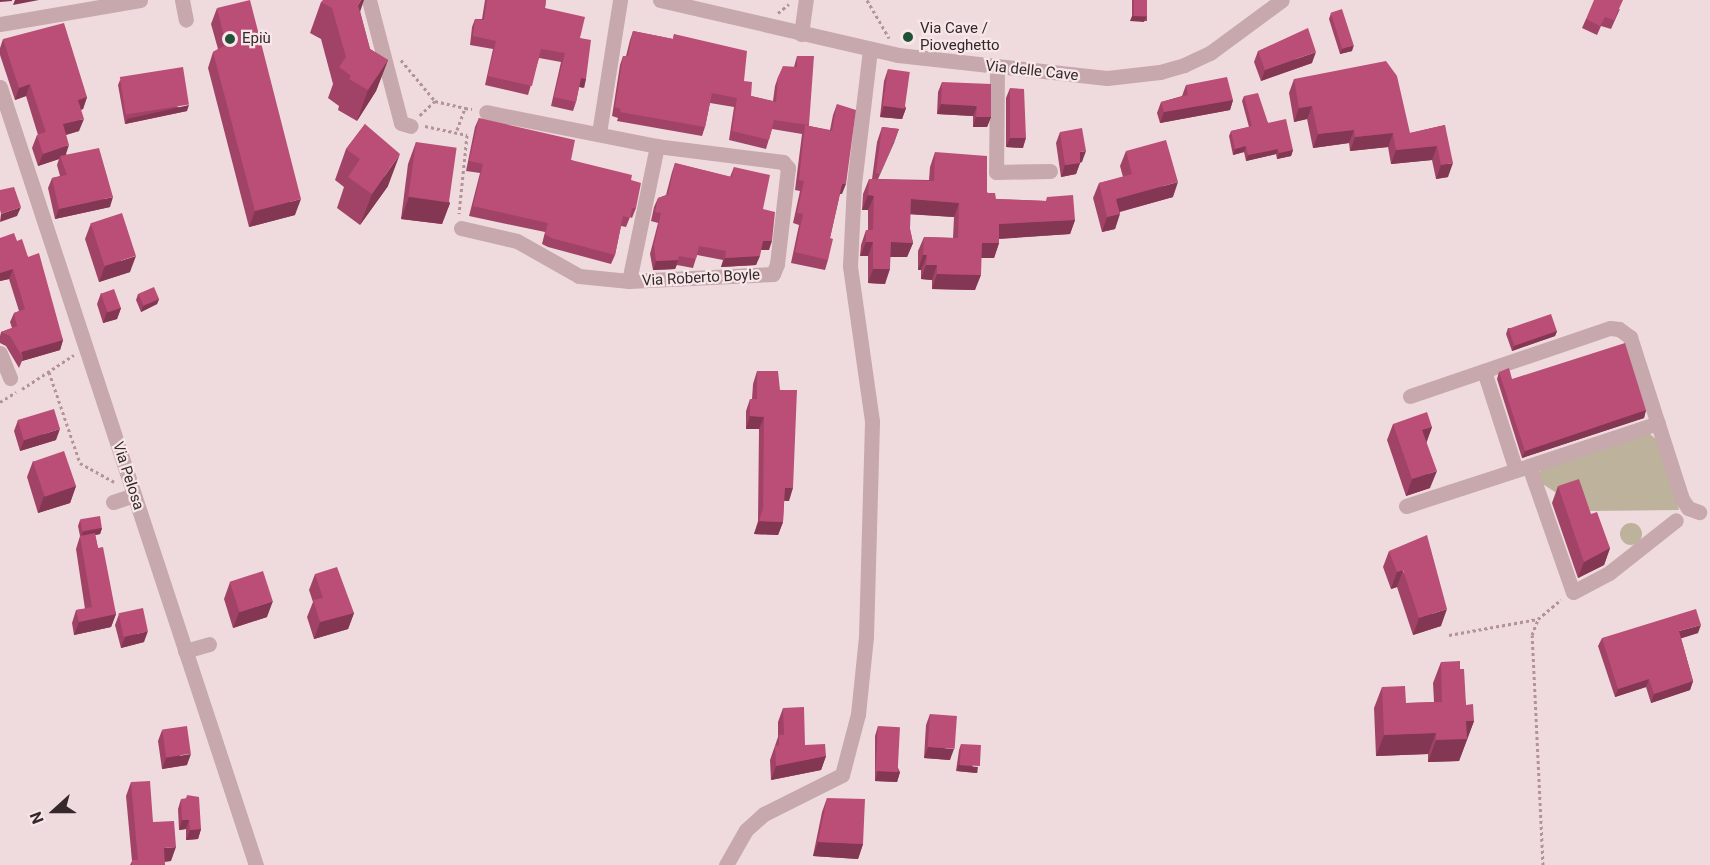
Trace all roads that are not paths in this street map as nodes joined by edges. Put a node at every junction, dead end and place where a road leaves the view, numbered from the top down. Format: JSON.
{"nodes":[{"id":1,"x":140,"y":0,"type":"edge"},
{"id":2,"x":182,"y":0,"type":"edge"},
{"id":3,"x":369,"y":0,"type":"edge"},
{"id":4,"x":620,"y":0,"type":"edge"},
{"id":5,"x":660,"y":0,"type":"edge"},
{"id":6,"x":806,"y":0,"type":"edge"},
{"id":7,"x":1282,"y":0,"type":"edge"},
{"id":8,"x":85,"y":4,"type":"edge"},
{"id":9,"x":186,"y":21,"type":"dead end"},
{"id":10,"x":0,"y":24,"type":"edge"},
{"id":11,"x":801,"y":34,"type":"junction"},
{"id":12,"x":870,"y":50,"type":"junction"},
{"id":13,"x":997,"y":67,"type":"junction"},
{"id":14,"x":0,"y":87,"type":"edge"},
{"id":15,"x":486,"y":112,"type":"road end"},
{"id":16,"x":411,"y":126,"type":"road end"},
{"id":17,"x":599,"y":133,"type":"junction"},
{"id":18,"x":657,"y":146,"type":"junction"},
{"id":19,"x":1050,"y":171,"type":"dead end"},
{"id":20,"x":461,"y":228,"type":"road end"},
{"id":21,"x":629,"y":281,"type":"junction"},
{"id":22,"x":0,"y":353,"type":"edge"},
{"id":23,"x":1484,"y":371,"type":"junction"},
{"id":24,"x":10,"y":378,"type":"dead end"},
{"id":25,"x":1410,"y":396,"type":"dead end"},
{"id":26,"x":1658,"y":423,"type":"junction"},
{"id":27,"x":1523,"y":468,"type":"junction"},
{"id":28,"x":1406,"y":506,"type":"dead end"},
{"id":29,"x":1705,"y":510,"type":"edge"},
{"id":30,"x":1676,"y":520,"type":"junction"},
{"id":31,"x":1646,"y":529,"type":"dead end"},
{"id":32,"x":209,"y":644,"type":"dead end"},
{"id":33,"x":183,"y":656,"type":"junction"},
{"id":34,"x":256,"y":865,"type":"edge"},
{"id":35,"x":726,"y":865,"type":"edge"}],
"edges":[{"from":1,"to":8,"type":"street"},
{"from":2,"to":9,"type":"street"},
{"from":3,"to":16,"type":"street"},
{"from":4,"to":17,"type":"street"},
{"from":5,"to":11,"type":"street","name":"Via delle Cave"},
{"from":6,"to":11,"type":"street"},
{"from":7,"to":13,"type":"street","name":"Via delle Cave"},
{"from":8,"to":10,"type":"street"},
{"from":11,"to":12,"type":"street","name":"Via delle Cave"},
{"from":12,"to":13,"type":"street","name":"Via delle Cave"},
{"from":12,"to":35,"type":"street"},
{"from":13,"to":19,"type":"street"},
{"from":14,"to":33,"type":"street","name":"Via Pelosa"},
{"from":15,"to":17,"type":"street"},
{"from":17,"to":18,"type":"street"},
{"from":18,"to":21,"type":"street","name":"Via Roberto Boyle"},
{"from":18,"to":21,"type":"street","name":"Via Roberto Boyle"},
{"from":20,"to":21,"type":"street","name":"Via Roberto Boyle"},
{"from":22,"to":24,"type":"street"},
{"from":23,"to":25,"type":"street"},
{"from":23,"to":26,"type":"street"},
{"from":23,"to":27,"type":"street"},
{"from":26,"to":27,"type":"street"},
{"from":26,"to":29,"type":"street"},
{"from":27,"to":28,"type":"street"},
{"from":27,"to":30,"type":"street"},
{"from":29,"to":30,"type":"street"},
{"from":30,"to":31,"type":"street"},
{"from":32,"to":33,"type":"street"},
{"from":33,"to":34,"type":"street","name":"Via Pelosa"}]}
